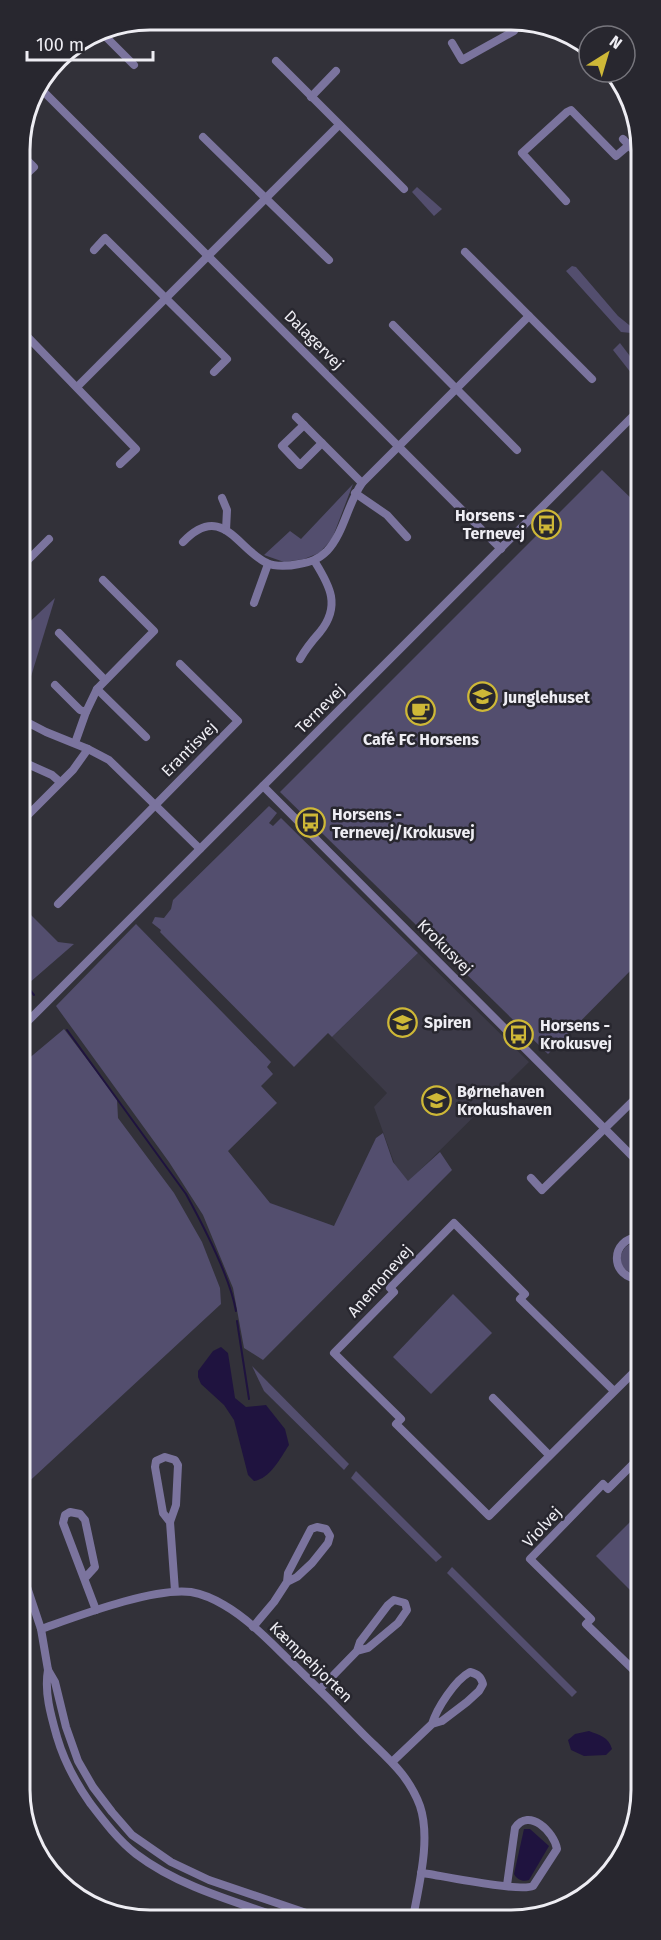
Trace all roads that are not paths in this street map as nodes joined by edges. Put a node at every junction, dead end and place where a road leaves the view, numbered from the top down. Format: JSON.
{"nodes":[{"id":1,"x":514,"y":30,"type":"edge"},
{"id":2,"x":107,"y":38,"type":"edge"},
{"id":3,"x":452,"y":43,"type":"dead end"},
{"id":4,"x":276,"y":62,"type":"dead end"},
{"id":5,"x":134,"y":65,"type":"dead end"},
{"id":6,"x":336,"y":71,"type":"dead end"},
{"id":7,"x":45,"y":93,"type":"edge"},
{"id":8,"x":311,"y":97,"type":"junction"},
{"id":9,"x":339,"y":125,"type":"junction"},
{"id":10,"x":203,"y":137,"type":"dead end"},
{"id":11,"x":631,"y":147,"type":"edge"},
{"id":12,"x":404,"y":189,"type":"dead end"},
{"id":13,"x":266,"y":198,"type":"junction"},
{"id":14,"x":566,"y":201,"type":"dead end"},
{"id":15,"x":94,"y":250,"type":"dead end"},
{"id":16,"x":465,"y":252,"type":"dead end"},
{"id":17,"x":209,"y":255,"type":"junction"},
{"id":18,"x":329,"y":260,"type":"dead end"},
{"id":19,"x":166,"y":298,"type":"junction"},
{"id":20,"x":529,"y":316,"type":"junction"},
{"id":21,"x":393,"y":325,"type":"dead end"},
{"id":22,"x":30,"y":340,"type":"edge"},
{"id":23,"x":214,"y":372,"type":"dead end"},
{"id":24,"x":592,"y":379,"type":"dead end"},
{"id":25,"x":77,"y":387,"type":"junction"},
{"id":26,"x":456,"y":388,"type":"junction"},
{"id":27,"x":296,"y":417,"type":"dead end"},
{"id":28,"x":631,"y":418,"type":"edge"},
{"id":29,"x":304,"y":425,"type":"junction"},
{"id":30,"x":322,"y":443,"type":"junction"},
{"id":31,"x":399,"y":446,"type":"junction"},
{"id":32,"x":518,"y":450,"type":"dead end"},
{"id":33,"x":120,"y":464,"type":"dead end"},
{"id":34,"x":362,"y":483,"type":"junction"},
{"id":35,"x":355,"y":493,"type":"junction"},
{"id":36,"x":222,"y":498,"type":"dead end"},
{"id":37,"x":226,"y":530,"type":"junction"},
{"id":38,"x":407,"y":537,"type":"dead end"},
{"id":39,"x":49,"y":540,"type":"dead end"},
{"id":40,"x":183,"y":542,"type":"dead end"},
{"id":41,"x":501,"y":549,"type":"junction"},
{"id":42,"x":30,"y":558,"type":"edge"},
{"id":43,"x":315,"y":562,"type":"junction"},
{"id":44,"x":268,"y":564,"type":"junction"},
{"id":45,"x":103,"y":580,"type":"dead end"},
{"id":46,"x":254,"y":603,"type":"dead end"},
{"id":47,"x":59,"y":633,"type":"dead end"},
{"id":48,"x":300,"y":659,"type":"dead end"},
{"id":49,"x":180,"y":664,"type":"dead end"},
{"id":50,"x":105,"y":680,"type":"junction"},
{"id":51,"x":55,"y":685,"type":"dead end"},
{"id":52,"x":98,"y":689,"type":"junction"},
{"id":53,"x":86,"y":712,"type":"junction"},
{"id":54,"x":30,"y":724,"type":"edge"},
{"id":55,"x":146,"y":737,"type":"dead end"},
{"id":56,"x":75,"y":743,"type":"junction"},
{"id":57,"x":88,"y":748,"type":"junction"},
{"id":58,"x":30,"y":765,"type":"edge"},
{"id":59,"x":60,"y":782,"type":"junction"},
{"id":60,"x":263,"y":786,"type":"junction"},
{"id":61,"x":155,"y":805,"type":"junction"},
{"id":62,"x":30,"y":813,"type":"edge"},
{"id":63,"x":200,"y":849,"type":"junction"},
{"id":64,"x":58,"y":904,"type":"dead end"},
{"id":65,"x":30,"y":1019,"type":"edge"},
{"id":66,"x":631,"y":1103,"type":"edge"},
{"id":67,"x":606,"y":1129,"type":"junction"},
{"id":68,"x":631,"y":1155,"type":"edge"},
{"id":69,"x":531,"y":1178,"type":"dead end"},
{"id":70,"x":631,"y":1238,"type":"edge"},
{"id":71,"x":631,"y":1278,"type":"edge"},
{"id":72,"x":631,"y":1375,"type":"edge"},
{"id":73,"x":614,"y":1391,"type":"junction"},
{"id":74,"x":493,"y":1398,"type":"dead end"},
{"id":75,"x":549,"y":1455,"type":"junction"},
{"id":76,"x":631,"y":1466,"type":"edge"},
{"id":77,"x":170,"y":1522,"type":"junction"},
{"id":78,"x":85,"y":1578,"type":"junction"},
{"id":79,"x":287,"y":1581,"type":"junction"},
{"id":80,"x":175,"y":1591,"type":"junction"},
{"id":81,"x":30,"y":1596,"type":"edge"},
{"id":82,"x":96,"y":1610,"type":"junction"},
{"id":83,"x":253,"y":1628,"type":"junction"},
{"id":84,"x":41,"y":1629,"type":"junction"},
{"id":85,"x":357,"y":1651,"type":"junction"},
{"id":86,"x":631,"y":1667,"type":"edge"},
{"id":87,"x":48,"y":1670,"type":"junction"},
{"id":88,"x":320,"y":1689,"type":"junction"},
{"id":89,"x":432,"y":1724,"type":"junction"},
{"id":90,"x":392,"y":1762,"type":"junction"},
{"id":91,"x":421,"y":1873,"type":"junction"},
{"id":92,"x":507,"y":1885,"type":"junction"},
{"id":93,"x":259,"y":1910,"type":"edge"},
{"id":94,"x":298,"y":1910,"type":"edge"},
{"id":95,"x":414,"y":1910,"type":"edge"}],
"edges":[{"from":1,"to":3,"type":"street"},
{"from":2,"to":5,"type":"street"},
{"from":4,"to":8,"type":"street"},
{"from":6,"to":8,"type":"street"},
{"from":7,"to":17,"type":"street","name":"Dalagervej"},
{"from":8,"to":9,"type":"street"},
{"from":9,"to":12,"type":"street"},
{"from":9,"to":13,"type":"street"},
{"from":10,"to":13,"type":"street"},
{"from":11,"to":14,"type":"street"},
{"from":13,"to":17,"type":"street"},
{"from":13,"to":18,"type":"street"},
{"from":15,"to":19,"type":"street"},
{"from":16,"to":20,"type":"street"},
{"from":17,"to":19,"type":"street"},
{"from":17,"to":31,"type":"street","name":"Dalagervej"},
{"from":19,"to":23,"type":"street"},
{"from":19,"to":25,"type":"street"},
{"from":20,"to":24,"type":"street"},
{"from":20,"to":26,"type":"street"},
{"from":21,"to":26,"type":"street"},
{"from":22,"to":25,"type":"street"},
{"from":25,"to":33,"type":"street"},
{"from":26,"to":31,"type":"street"},
{"from":26,"to":32,"type":"street"},
{"from":27,"to":29,"type":"street"},
{"from":28,"to":41,"type":"street","name":"Ternevej"},
{"from":29,"to":30,"type":"street"},
{"from":29,"to":30,"type":"street"},
{"from":30,"to":34,"type":"street"},
{"from":31,"to":34,"type":"street"},
{"from":31,"to":41,"type":"street","name":"Dalagervej"},
{"from":34,"to":35,"type":"street"},
{"from":35,"to":38,"type":"street"},
{"from":35,"to":43,"type":"street"},
{"from":36,"to":37,"type":"street"},
{"from":37,"to":40,"type":"street"},
{"from":37,"to":44,"type":"street"},
{"from":39,"to":42,"type":"street"},
{"from":41,"to":60,"type":"street","name":"Ternevej"},
{"from":43,"to":44,"type":"street"},
{"from":43,"to":48,"type":"street"},
{"from":44,"to":46,"type":"street"},
{"from":45,"to":50,"type":"street"},
{"from":47,"to":50,"type":"street"},
{"from":49,"to":61,"type":"street","name":"Erantisvej"},
{"from":50,"to":52,"type":"street"},
{"from":51,"to":53,"type":"street"},
{"from":52,"to":53,"type":"street"},
{"from":52,"to":55,"type":"street"},
{"from":53,"to":56,"type":"street"},
{"from":54,"to":56,"type":"street"},
{"from":56,"to":57,"type":"street"},
{"from":57,"to":59,"type":"street"},
{"from":57,"to":61,"type":"street"},
{"from":58,"to":59,"type":"street"},
{"from":59,"to":62,"type":"street"},
{"from":60,"to":63,"type":"street","name":"Ternevej"},
{"from":60,"to":67,"type":"street","name":"Krokusvej"},
{"from":61,"to":63,"type":"street"},
{"from":61,"to":64,"type":"street","name":"Erantisvej"},
{"from":63,"to":65,"type":"street","name":"Ternevej"},
{"from":66,"to":67,"type":"street"},
{"from":67,"to":68,"type":"street","name":"Krokusvej"},
{"from":67,"to":69,"type":"street"},
{"from":70,"to":71,"type":"street"},
{"from":72,"to":73,"type":"street","name":"Anemonevej"},
{"from":73,"to":75,"type":"street","name":"Anemonevej"},
{"from":73,"to":75,"type":"street","name":"Anemonevej"},
{"from":74,"to":75,"type":"street"},
{"from":76,"to":86,"type":"street","name":"Violvej"},
{"from":77,"to":77,"type":"street"},
{"from":77,"to":80,"type":"street"},
{"from":78,"to":78,"type":"street"},
{"from":78,"to":82,"type":"street"},
{"from":79,"to":79,"type":"street"},
{"from":79,"to":83,"type":"street"},
{"from":80,"to":82,"type":"street","name":"Kæmpehjorten"},
{"from":80,"to":83,"type":"street","name":"Kæmpehjorten"},
{"from":81,"to":84,"type":"street"},
{"from":82,"to":84,"type":"street","name":"Kæmpehjorten"},
{"from":83,"to":88,"type":"street","name":"Kæmpehjorten"},
{"from":84,"to":87,"type":"street"},
{"from":85,"to":85,"type":"street"},
{"from":85,"to":88,"type":"street"},
{"from":87,"to":93,"type":"street"},
{"from":87,"to":94,"type":"street"},
{"from":88,"to":90,"type":"street","name":"Kæmpehjorten"},
{"from":89,"to":89,"type":"street"},
{"from":89,"to":90,"type":"street"},
{"from":90,"to":91,"type":"street","name":"Kæmpehjorten"},
{"from":91,"to":92,"type":"street"},
{"from":91,"to":95,"type":"street","name":"Kæmpehjorten"},
{"from":92,"to":92,"type":"street"}]}
